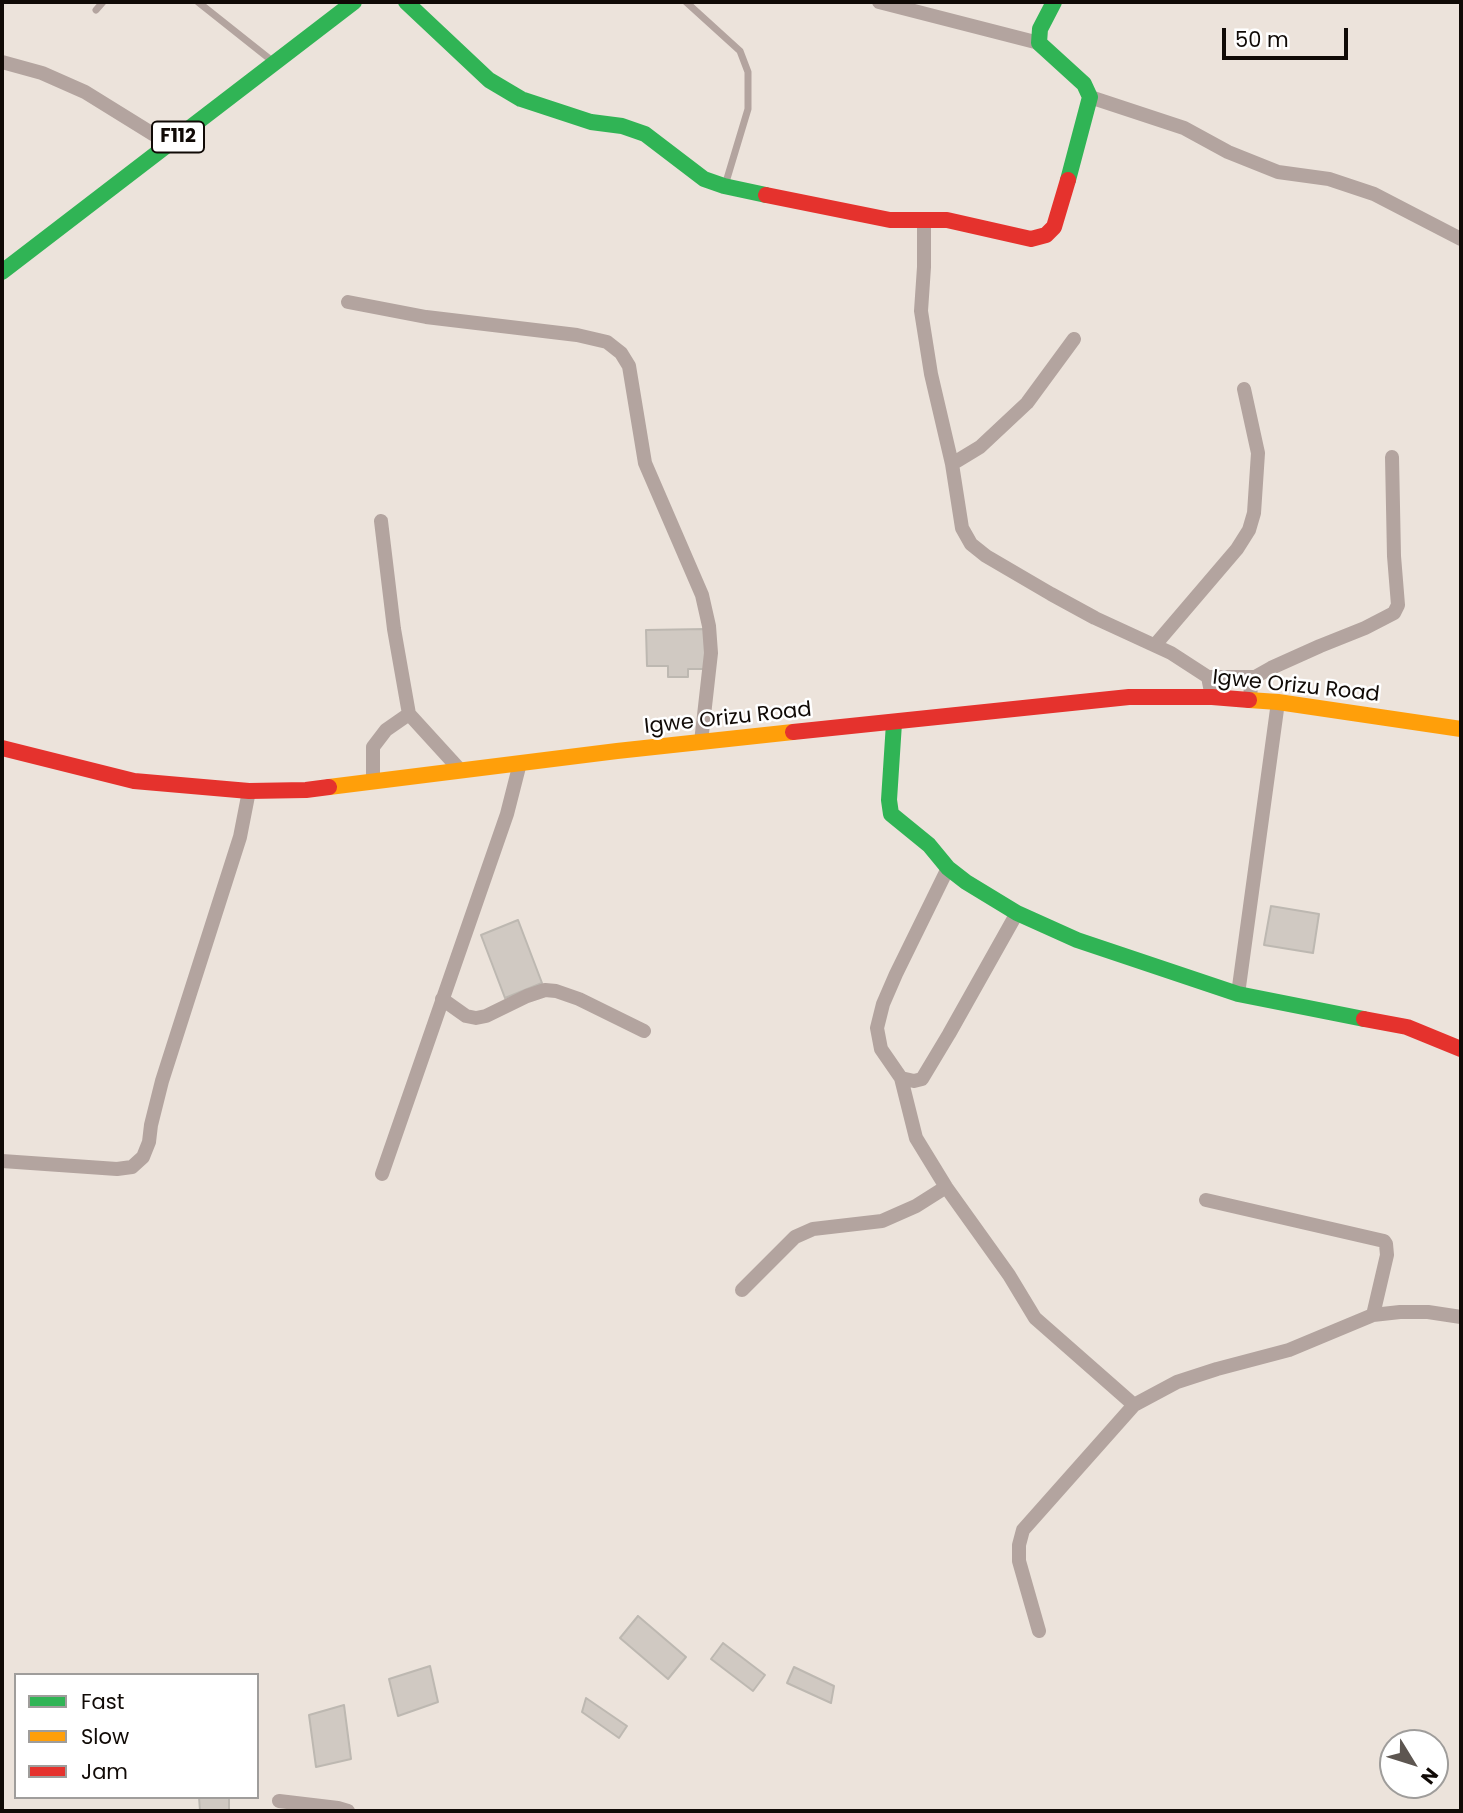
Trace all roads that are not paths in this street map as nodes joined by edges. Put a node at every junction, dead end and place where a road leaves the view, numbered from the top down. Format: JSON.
{"nodes":[{"id":1,"x":103,"y":2,"type":"edge"},
{"id":2,"x":198,"y":2,"type":"edge"},
{"id":3,"x":354,"y":2,"type":"edge"},
{"id":4,"x":406,"y":2,"type":"edge"},
{"id":5,"x":686,"y":2,"type":"edge"},
{"id":6,"x":879,"y":2,"type":"edge"},
{"id":7,"x":1054,"y":2,"type":"edge"},
{"id":8,"x":96,"y":10,"type":"dead end"},
{"id":9,"x":1039,"y":43,"type":"junction"},
{"id":10,"x":2,"y":62,"type":"edge"},
{"id":11,"x":275,"y":63,"type":"junction"},
{"id":12,"x":1090,"y":97,"type":"junction"},
{"id":13,"x":169,"y":144,"type":"junction"},
{"id":14,"x":724,"y":186,"type":"junction"},
{"id":15,"x":924,"y":221,"type":"junction"},
{"id":16,"x":1461,"y":239,"type":"edge"},
{"id":17,"x":2,"y":272,"type":"edge"},
{"id":18,"x":348,"y":302,"type":"dead end"},
{"id":19,"x":1074,"y":339,"type":"dead end"},
{"id":20,"x":1244,"y":389,"type":"dead end"},
{"id":21,"x":1392,"y":457,"type":"dead end"},
{"id":22,"x":952,"y":464,"type":"junction"},
{"id":23,"x":382,"y":521,"type":"dead end"},
{"id":24,"x":1155,"y":645,"type":"junction"},
{"id":25,"x":1208,"y":677,"type":"junction"},
{"id":26,"x":1255,"y":677,"type":"junction"},
{"id":27,"x":1212,"y":697,"type":"junction"},
{"id":28,"x":1250,"y":700,"type":"junction"},
{"id":29,"x":1279,"y":702,"type":"junction"},
{"id":30,"x":409,"y":714,"type":"junction"},
{"id":31,"x":894,"y":723,"type":"junction"},
{"id":32,"x":1461,"y":729,"type":"edge"},
{"id":33,"x":701,"y":742,"type":"junction"},
{"id":34,"x":2,"y":748,"type":"edge"},
{"id":35,"x":520,"y":763,"type":"junction"},
{"id":36,"x":461,"y":771,"type":"junction"},
{"id":37,"x":373,"y":782,"type":"junction"},
{"id":38,"x":249,"y":791,"type":"junction"},
{"id":39,"x":948,"y":868,"type":"junction"},
{"id":40,"x":1017,"y":913,"type":"junction"},
{"id":41,"x":1238,"y":994,"type":"junction"},
{"id":42,"x":442,"y":999,"type":"junction"},
{"id":43,"x":644,"y":1031,"type":"dead end"},
{"id":44,"x":1461,"y":1049,"type":"edge"},
{"id":45,"x":901,"y":1079,"type":"junction"},
{"id":46,"x":2,"y":1161,"type":"edge"},
{"id":47,"x":382,"y":1174,"type":"dead end"},
{"id":48,"x":947,"y":1187,"type":"junction"},
{"id":49,"x":1206,"y":1200,"type":"dead end"},
{"id":50,"x":742,"y":1290,"type":"dead end"},
{"id":51,"x":1373,"y":1315,"type":"junction"},
{"id":52,"x":1461,"y":1317,"type":"edge"},
{"id":53,"x":1134,"y":1405,"type":"junction"},
{"id":54,"x":1039,"y":1631,"type":"dead end"},
{"id":55,"x":279,"y":1801,"type":"dead end"},
{"id":56,"x":348,"y":1811,"type":"edge"}],
"edges":[{"from":1,"to":8,"type":"lane"},
{"from":2,"to":11,"type":"lane"},
{"from":3,"to":11,"type":"main road","number":"F112"},
{"from":4,"to":14,"type":"main road"},
{"from":5,"to":14,"type":"lane"},
{"from":6,"to":9,"type":"street"},
{"from":7,"to":9,"type":"main road"},
{"from":9,"to":12,"type":"main road"},
{"from":10,"to":13,"type":"street"},
{"from":11,"to":13,"type":"main road","number":"F112"},
{"from":12,"to":15,"type":"main road"},
{"from":12,"to":16,"type":"street"},
{"from":13,"to":17,"type":"main road","number":"F112"},
{"from":14,"to":15,"type":"main road"},
{"from":15,"to":22,"type":"street"},
{"from":18,"to":33,"type":"street"},
{"from":19,"to":22,"type":"street"},
{"from":20,"to":24,"type":"street"},
{"from":21,"to":26,"type":"street"},
{"from":22,"to":24,"type":"street"},
{"from":23,"to":30,"type":"street"},
{"from":24,"to":25,"type":"street"},
{"from":25,"to":26,"type":"street"},
{"from":25,"to":27,"type":"street"},
{"from":26,"to":28,"type":"street"},
{"from":27,"to":28,"type":"main road","name":"Igwe Orizu Road"},
{"from":27,"to":31,"type":"main road","name":"Igwe Orizu Road"},
{"from":28,"to":29,"type":"main road","name":"Igwe Orizu Road"},
{"from":29,"to":32,"type":"main road","name":"Igwe Orizu Road"},
{"from":29,"to":41,"type":"street"},
{"from":30,"to":36,"type":"street"},
{"from":30,"to":37,"type":"street"},
{"from":31,"to":33,"type":"main road","name":"Igwe Orizu Road"},
{"from":31,"to":39,"type":"main road"},
{"from":33,"to":35,"type":"main road","name":"Igwe Orizu Road"},
{"from":34,"to":38,"type":"main road","name":"Igwe Orizu Road"},
{"from":35,"to":36,"type":"main road","name":"Igwe Orizu Road"},
{"from":35,"to":42,"type":"street"},
{"from":36,"to":37,"type":"main road","name":"Igwe Orizu Road"},
{"from":37,"to":38,"type":"main road","name":"Igwe Orizu Road"},
{"from":38,"to":46,"type":"street"},
{"from":39,"to":40,"type":"main road"},
{"from":39,"to":45,"type":"street"},
{"from":40,"to":41,"type":"main road"},
{"from":40,"to":45,"type":"street"},
{"from":41,"to":44,"type":"main road"},
{"from":42,"to":43,"type":"street"},
{"from":42,"to":47,"type":"street"},
{"from":45,"to":48,"type":"street"},
{"from":48,"to":50,"type":"street"},
{"from":48,"to":53,"type":"street"},
{"from":49,"to":51,"type":"street"},
{"from":51,"to":52,"type":"street"},
{"from":51,"to":53,"type":"street"},
{"from":53,"to":54,"type":"street"},
{"from":55,"to":56,"type":"street"}]}
